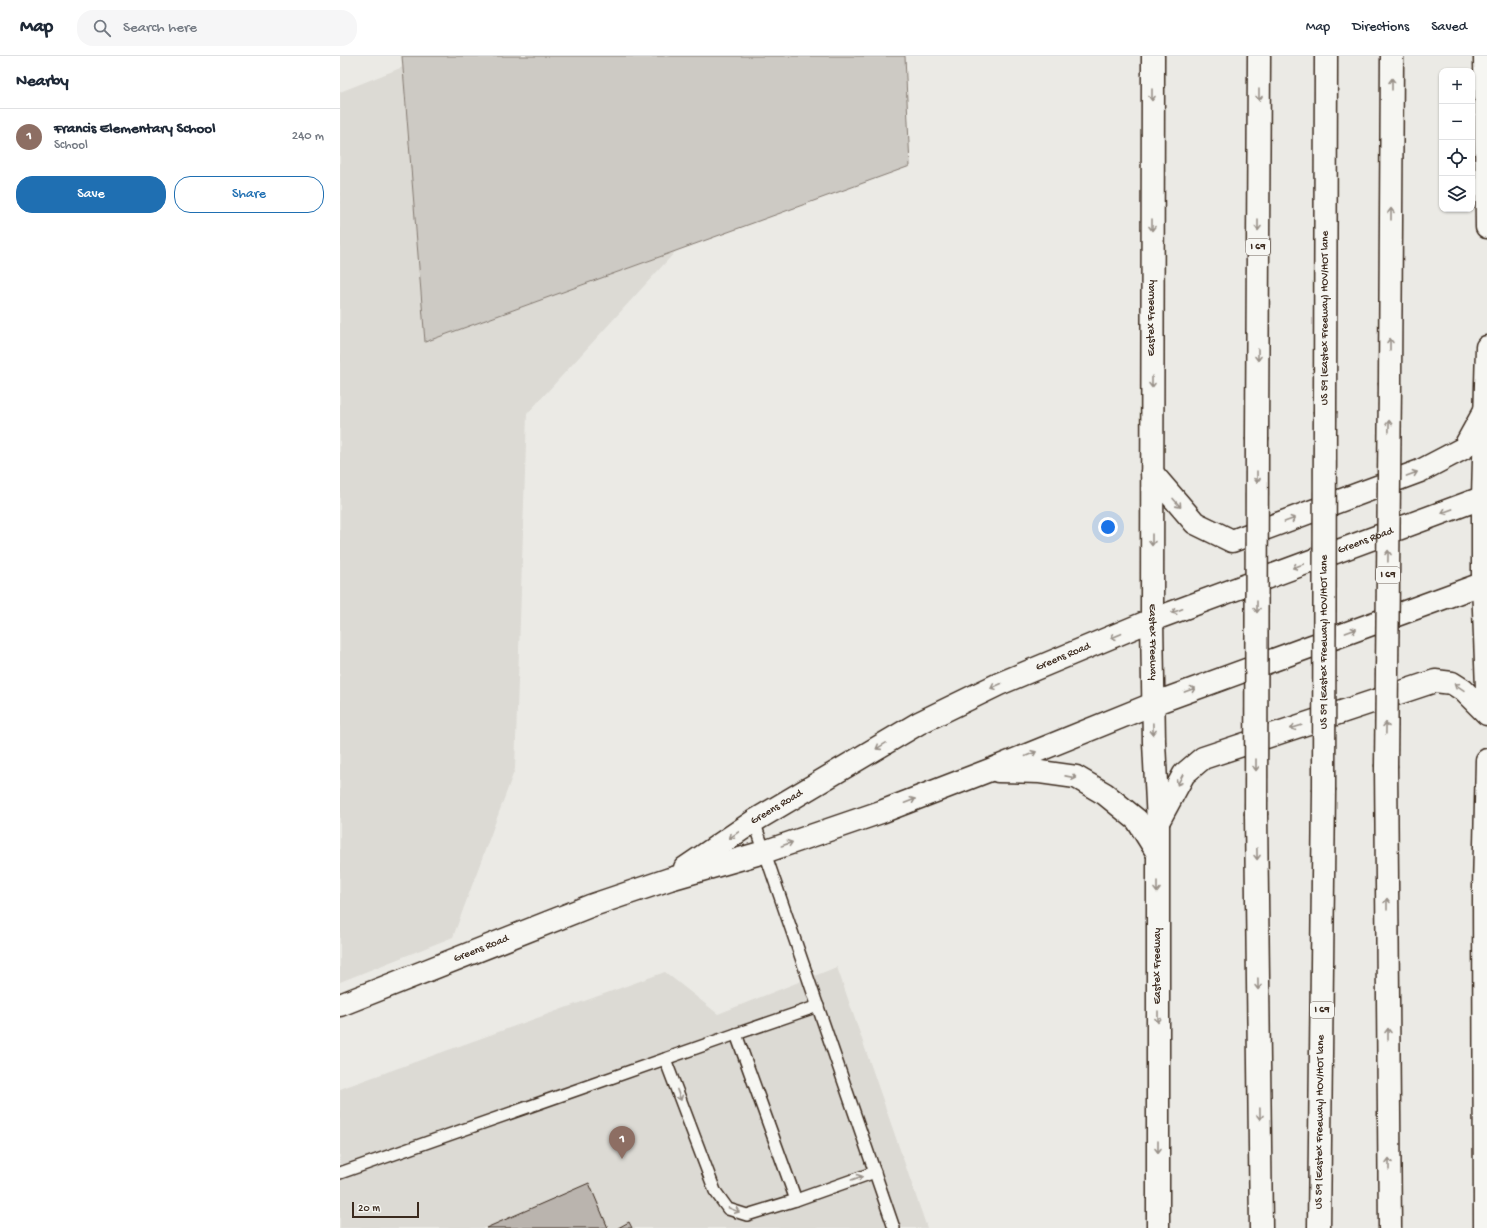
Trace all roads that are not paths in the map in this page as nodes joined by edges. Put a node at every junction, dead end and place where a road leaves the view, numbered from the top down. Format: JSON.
{"nodes":[{"id":1,"x":1152,"y":56,"type":"edge"},
{"id":2,"x":1260,"y":56,"type":"edge"},
{"id":3,"x":1326,"y":56,"type":"edge"},
{"id":4,"x":1392,"y":56,"type":"edge"},
{"id":5,"x":1485,"y":56,"type":"edge"},
{"id":6,"x":1487,"y":227,"type":"edge"},
{"id":7,"x":1487,"y":347,"type":"edge"},
{"id":8,"x":1485,"y":410,"type":"junction"},
{"id":9,"x":1152,"y":473,"type":"junction"},
{"id":10,"x":1485,"y":496,"type":"edge"},
{"id":11,"x":1485,"y":583,"type":"edge"},
{"id":12,"x":1152,"y":620,"type":"junction"},
{"id":13,"x":1487,"y":689,"type":"edge"},
{"id":14,"x":1153,"y":704,"type":"junction"},
{"id":15,"x":1487,"y":714,"type":"edge"},
{"id":16,"x":1487,"y":760,"type":"edge"},
{"id":17,"x":990,"y":770,"type":"junction"},
{"id":18,"x":754,"y":821,"type":"junction"},
{"id":19,"x":1158,"y":823,"type":"junction"},
{"id":20,"x":764,"y":852,"type":"junction"},
{"id":21,"x":1157,"y":852,"type":"junction"},
{"id":22,"x":670,"y":879,"type":"junction"},
{"id":23,"x":340,"y":1005,"type":"edge"},
{"id":24,"x":818,"y":1006,"type":"junction"},
{"id":25,"x":736,"y":1034,"type":"junction"},
{"id":26,"x":665,"y":1059,"type":"junction"},
{"id":27,"x":875,"y":1172,"type":"junction"},
{"id":28,"x":340,"y":1173,"type":"edge"},
{"id":29,"x":796,"y":1200,"type":"junction"},
{"id":30,"x":894,"y":1228,"type":"edge"},
{"id":31,"x":1158,"y":1228,"type":"edge"},
{"id":32,"x":1261,"y":1228,"type":"edge"},
{"id":33,"x":1319,"y":1228,"type":"edge"},
{"id":34,"x":1390,"y":1228,"type":"edge"},
{"id":35,"x":1485,"y":1228,"type":"edge"}],
"edges":[{"from":1,"to":9,"type":"main road","name":"Eastex Freeway","one_way":true},
{"from":2,"to":32,"type":"main road","number":"I 69","one_way":true,"bridge":true},
{"from":3,"to":33,"type":"main road","name":"US 59 (Eastex Freeway) HOV/HOT lane","number":"I 69","bridge":true},
{"from":34,"to":4,"type":"main road","number":"I 69","one_way":true,"bridge":true},
{"from":5,"to":6,"type":"main road"},
{"from":7,"to":8,"type":"main road"},
{"from":9,"to":8,"type":"main road","one_way":true},
{"from":8,"to":10,"type":"main road"},
{"from":9,"to":12,"type":"main road","name":"Eastex Freeway","one_way":true},
{"from":10,"to":11,"type":"main road"},
{"from":10,"to":12,"type":"main road","name":"Greens Road","one_way":true},
{"from":11,"to":13,"type":"main road"},
{"from":14,"to":11,"type":"main road","name":"Greens Road","one_way":true},
{"from":12,"to":14,"type":"main road","name":"Eastex Freeway"},
{"from":12,"to":18,"type":"main road","name":"Greens Road","one_way":true},
{"from":17,"to":14,"type":"main road","name":"Greens Road","one_way":true},
{"from":14,"to":19,"type":"main road","name":"Eastex Freeway","one_way":true},
{"from":15,"to":19,"type":"main road","one_way":true},
{"from":16,"to":35,"type":"main road"},
{"from":20,"to":17,"type":"main road","name":"Greens Road","one_way":true},
{"from":17,"to":21,"type":"main road","one_way":true},
{"from":18,"to":20,"type":"lane"},
{"from":18,"to":22,"type":"main road","name":"Greens Road","one_way":true},
{"from":19,"to":21,"type":"main road","name":"Eastex Freeway"},
{"from":20,"to":22,"type":"main road","name":"Greens Road"},
{"from":20,"to":24,"type":"lane"},
{"from":21,"to":31,"type":"main road","name":"Eastex Freeway","one_way":true},
{"from":22,"to":23,"type":"main road","name":"Greens Road"},
{"from":24,"to":25,"type":"lane"},
{"from":24,"to":27,"type":"lane"},
{"from":25,"to":26,"type":"lane"},
{"from":25,"to":29,"type":"lane"},
{"from":26,"to":28,"type":"lane"},
{"from":26,"to":29,"type":"lane","one_way":true},
{"from":29,"to":27,"type":"lane","one_way":true},
{"from":27,"to":30,"type":"lane"}]}
